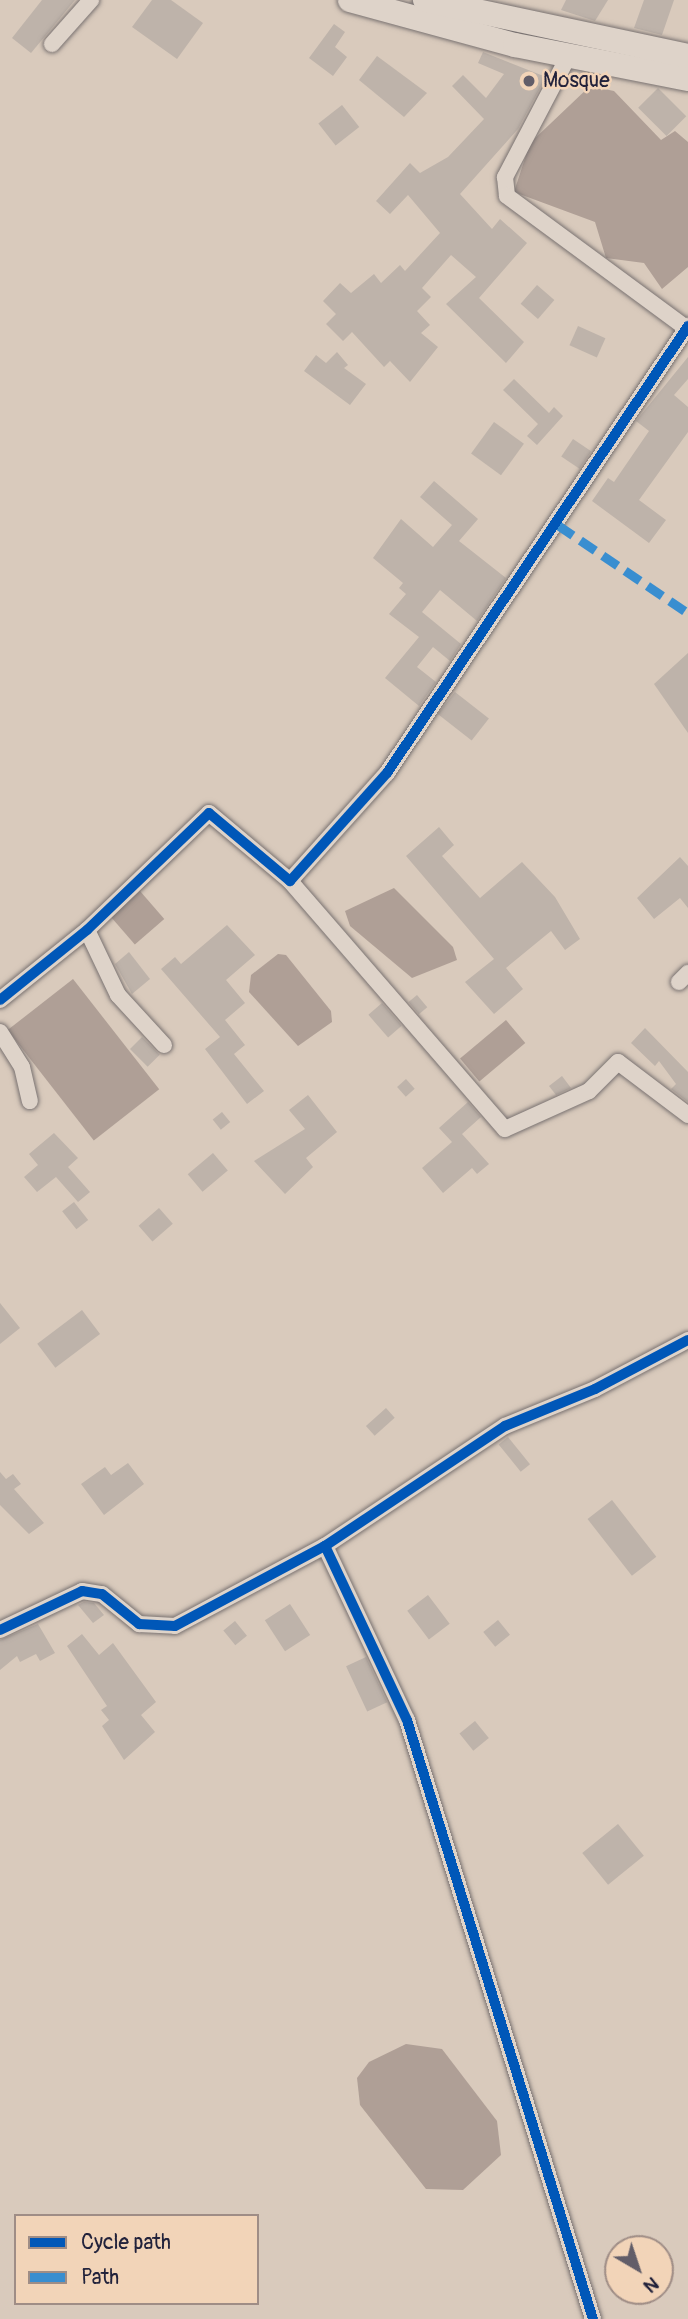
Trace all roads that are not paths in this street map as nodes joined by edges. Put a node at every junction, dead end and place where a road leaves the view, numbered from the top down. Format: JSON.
{"nodes":[{"id":1,"x":91,"y":0,"type":"edge"},
{"id":2,"x":350,"y":0,"type":"edge"},
{"id":3,"x":425,"y":0,"type":"edge"},
{"id":4,"x":52,"y":44,"type":"dead end"},
{"id":5,"x":688,"y":56,"type":"edge"},
{"id":6,"x":568,"y":57,"type":"junction"},
{"id":7,"x":688,"y":79,"type":"edge"},
{"id":8,"x":687,"y":327,"type":"edge"},
{"id":9,"x":290,"y":881,"type":"junction"},
{"id":10,"x":86,"y":930,"type":"junction"},
{"id":11,"x":0,"y":1000,"type":"edge"},
{"id":12,"x":0,"y":1032,"type":"edge"},
{"id":13,"x":164,"y":1045,"type":"dead end"},
{"id":14,"x":30,"y":1101,"type":"dead end"},
{"id":15,"x":688,"y":1115,"type":"edge"},
{"id":16,"x":688,"y":1340,"type":"edge"},
{"id":17,"x":325,"y":1546,"type":"junction"},
{"id":18,"x":0,"y":1630,"type":"edge"},
{"id":19,"x":593,"y":2319,"type":"edge"}],
"edges":[{"from":1,"to":4,"type":"street"},
{"from":2,"to":6,"type":"highway"},
{"from":3,"to":5,"type":"highway"},
{"from":6,"to":7,"type":"highway"},
{"from":6,"to":8,"type":"street"},
{"from":8,"to":9,"type":"street"},
{"from":9,"to":10,"type":"street"},
{"from":9,"to":15,"type":"street"},
{"from":10,"to":11,"type":"street"},
{"from":10,"to":13,"type":"street"},
{"from":12,"to":14,"type":"street"},
{"from":16,"to":17,"type":"street"},
{"from":17,"to":18,"type":"street"},
{"from":17,"to":19,"type":"street"}]}
